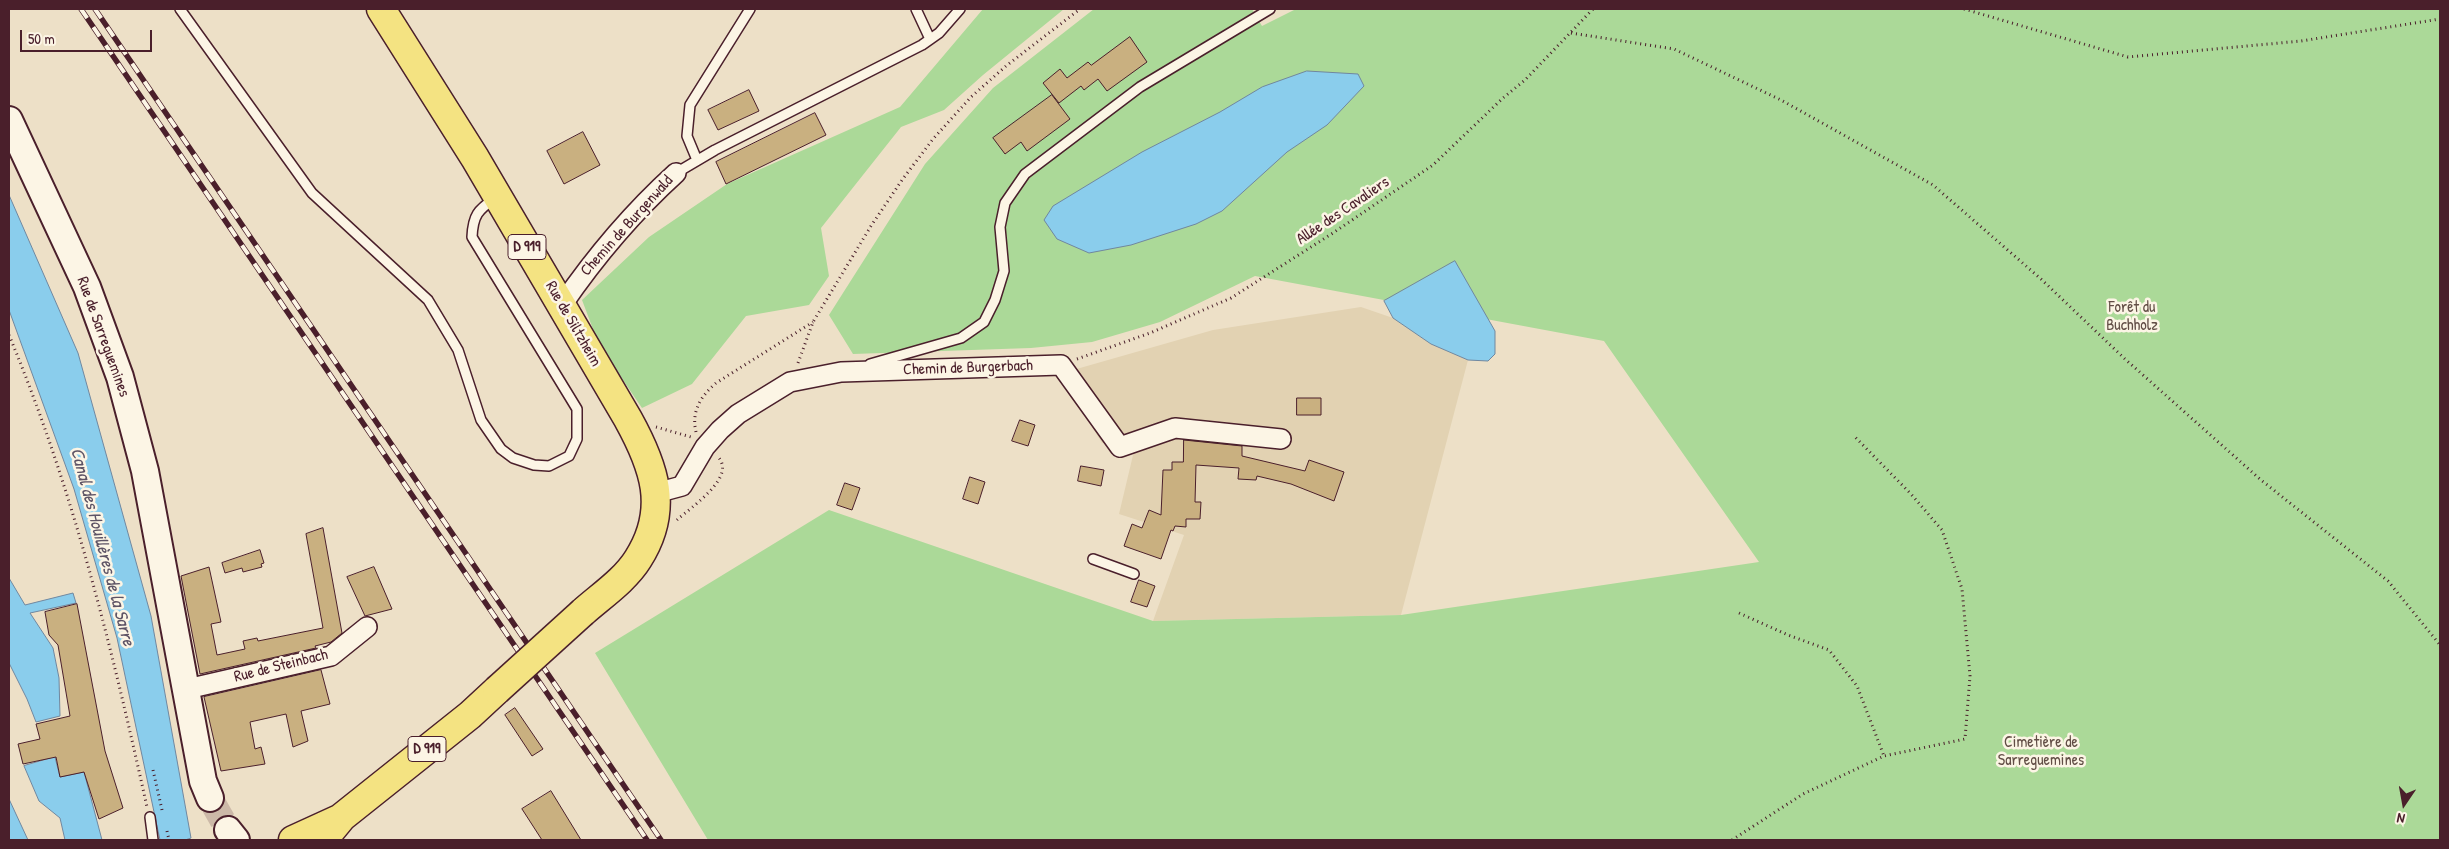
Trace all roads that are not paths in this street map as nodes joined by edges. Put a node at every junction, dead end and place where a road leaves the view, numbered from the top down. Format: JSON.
{"nodes":[{"id":1,"x":180,"y":9,"type":"edge"},
{"id":2,"x":381,"y":9,"type":"edge"},
{"id":3,"x":750,"y":9,"type":"edge"},
{"id":4,"x":916,"y":9,"type":"edge"},
{"id":5,"x":960,"y":9,"type":"edge"},
{"id":6,"x":1270,"y":9,"type":"edge"},
{"id":7,"x":930,"y":39,"type":"junction"},
{"id":8,"x":9,"y":120,"type":"edge"},
{"id":9,"x":697,"y":160,"type":"junction"},
{"id":10,"x":676,"y":173,"type":"joint"},
{"id":11,"x":498,"y":196,"type":"junction"},
{"id":12,"x":562,"y":305,"type":"junction"},
{"id":13,"x":841,"y":372,"type":"junction"},
{"id":14,"x":1281,"y":439,"type":"dead end"},
{"id":15,"x":656,"y":493,"type":"junction"},
{"id":16,"x":1093,"y":558,"type":"dead end"},
{"id":17,"x":1134,"y":574,"type":"dead end"},
{"id":18,"x":368,"y":627,"type":"dead end"},
{"id":19,"x":187,"y":689,"type":"junction"},
{"id":20,"x":210,"y":798,"type":"tunnel mouth"},
{"id":21,"x":150,"y":817,"type":"road end"},
{"id":22,"x":342,"y":817,"type":"junction"},
{"id":23,"x":154,"y":840,"type":"edge"},
{"id":24,"x":231,"y":840,"type":"edge"},
{"id":25,"x":236,"y":840,"type":"edge"},
{"id":26,"x":293,"y":840,"type":"edge"},
{"id":27,"x":323,"y":840,"type":"edge"}],
"edges":[{"from":1,"to":11,"type":"lane"},
{"from":2,"to":11,"type":"main road","name":"Rue de Siltzheim","number":"D 919"},
{"from":3,"to":9,"type":"lane"},
{"from":4,"to":7,"type":"lane"},
{"from":5,"to":7,"type":"lane"},
{"from":6,"to":13,"type":"lane"},
{"from":7,"to":9,"type":"lane"},
{"from":8,"to":19,"type":"street","name":"Rue de Sarreguemines"},
{"from":9,"to":10,"type":"lane"},
{"from":10,"to":12,"type":"street","name":"Chemin de Burgenwald"},
{"from":11,"to":12,"type":"main road","name":"Rue de Siltzheim","number":"D 919"},
{"from":12,"to":15,"type":"main road","name":"Rue de Siltzheim","number":"D 919"},
{"from":13,"to":14,"type":"street","name":"Chemin de Burgerbach"},
{"from":13,"to":15,"type":"street","name":"Chemin de Burgerbach"},
{"from":15,"to":22,"type":"main road","number":"D 919","bridge":true},
{"from":16,"to":17,"type":"lane"},
{"from":18,"to":19,"type":"street","name":"Rue de Steinbach"},
{"from":19,"to":20,"type":"street"},
{"from":21,"to":23,"type":"lane"},
{"from":22,"to":26,"type":"main road","number":"D 919"},
{"from":22,"to":27,"type":"main road","number":"D 919"},
{"from":24,"to":25,"type":"street"}]}
